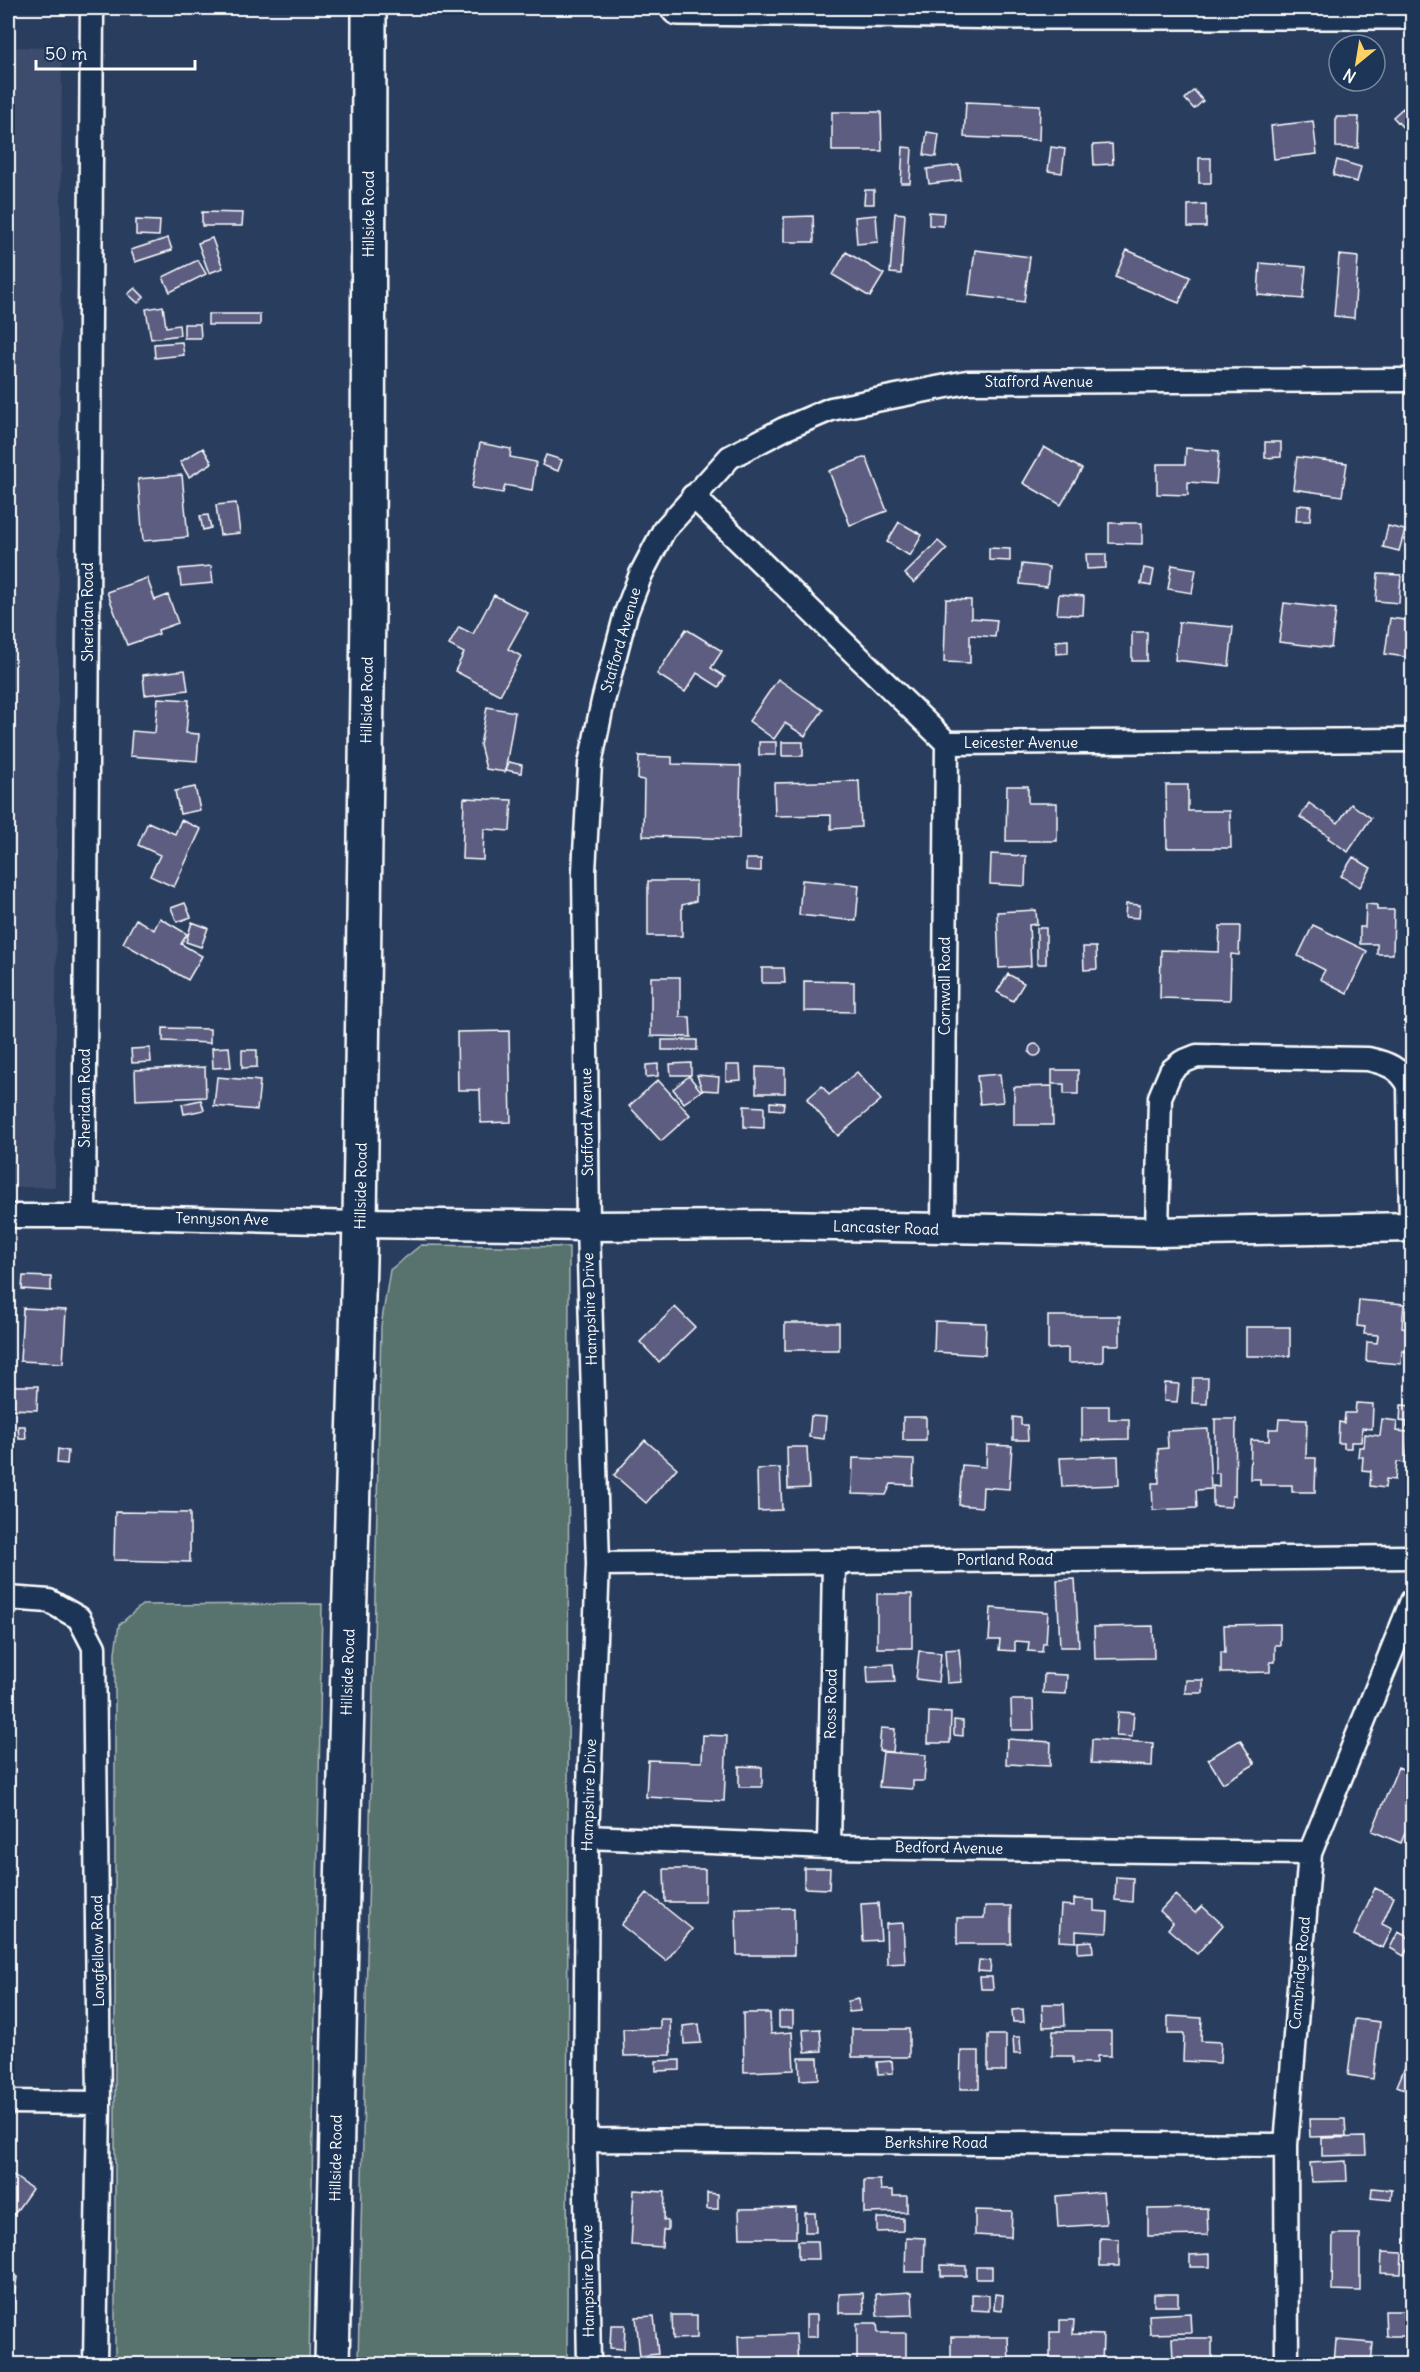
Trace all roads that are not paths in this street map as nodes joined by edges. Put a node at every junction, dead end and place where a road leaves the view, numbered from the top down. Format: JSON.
{"nodes":[{"id":1,"x":92,"y":8,"type":"edge"},
{"id":2,"x":369,"y":8,"type":"edge"},
{"id":3,"x":678,"y":8,"type":"edge"},
{"id":4,"x":1036,"y":10,"type":"edge"},
{"id":5,"x":1413,"y":12,"type":"edge"},
{"id":6,"x":1413,"y":380,"type":"edge"},
{"id":7,"x":693,"y":496,"type":"junction"},
{"id":8,"x":1413,"y":740,"type":"edge"},
{"id":9,"x":947,"y":743,"type":"junction"},
{"id":10,"x":8,"y":1216,"type":"edge"},
{"id":11,"x":84,"y":1216,"type":"junction"},
{"id":12,"x":360,"y":1222,"type":"junction"},
{"id":13,"x":588,"y":1226,"type":"junction"},
{"id":14,"x":1412,"y":1227,"type":"edge"},
{"id":15,"x":943,"y":1230,"type":"junction"},
{"id":16,"x":1157,"y":1232,"type":"junction"},
{"id":17,"x":1413,"y":1557,"type":"edge"},
{"id":18,"x":834,"y":1562,"type":"junction"},
{"id":19,"x":598,"y":1564,"type":"junction"},
{"id":20,"x":8,"y":1598,"type":"edge"},
{"id":21,"x":1413,"y":1601,"type":"edge"},
{"id":22,"x":587,"y":1837,"type":"junction"},
{"id":23,"x":829,"y":1847,"type":"junction"},
{"id":24,"x":1310,"y":1853,"type":"junction"},
{"id":25,"x":8,"y":2102,"type":"edge"},
{"id":26,"x":99,"y":2103,"type":"junction"},
{"id":27,"x":585,"y":2140,"type":"junction"},
{"id":28,"x":1286,"y":2145,"type":"junction"},
{"id":29,"x":95,"y":2364,"type":"edge"},
{"id":30,"x":332,"y":2364,"type":"edge"},
{"id":31,"x":589,"y":2364,"type":"edge"},
{"id":32,"x":1287,"y":2364,"type":"edge"}],
"edges":[{"from":1,"to":11,"type":"street","name":"Sheridan Road"},
{"from":2,"to":12,"type":"main road","name":"Hillside Road"},
{"from":3,"to":4,"type":"main road"},
{"from":4,"to":5,"type":"main road"},
{"from":6,"to":7,"type":"street","name":"Stafford Avenue"},
{"from":7,"to":9,"type":"street","name":"Leicester Avenue"},
{"from":7,"to":13,"type":"street","name":"Stafford Avenue"},
{"from":8,"to":9,"type":"street","name":"Leicester Avenue"},
{"from":9,"to":15,"type":"street","name":"Cornwall Road"},
{"from":10,"to":11,"type":"street","name":"Tennyson Ave"},
{"from":11,"to":12,"type":"street","name":"Tennyson Ave"},
{"from":12,"to":13,"type":"street","name":"Lancaster Road"},
{"from":12,"to":30,"type":"main road","name":"Hillside Road"},
{"from":13,"to":15,"type":"street","name":"Lancaster Road"},
{"from":13,"to":19,"type":"street","name":"Hampshire Drive"},
{"from":14,"to":16,"type":"street","name":"Lancaster Road"},
{"from":14,"to":16,"type":"street"},
{"from":15,"to":16,"type":"street","name":"Lancaster Road"},
{"from":17,"to":18,"type":"street","name":"Portland Road"},
{"from":18,"to":19,"type":"street","name":"Portland Road"},
{"from":18,"to":23,"type":"street","name":"Ross Road"},
{"from":19,"to":22,"type":"street","name":"Hampshire Drive"},
{"from":20,"to":26,"type":"street","name":"Longfellow Road"},
{"from":21,"to":24,"type":"street","name":"Cambridge Road"},
{"from":22,"to":23,"type":"street","name":"Bedford Avenue"},
{"from":22,"to":27,"type":"street","name":"Hampshire Drive"},
{"from":23,"to":24,"type":"street","name":"Bedford Avenue"},
{"from":24,"to":28,"type":"street","name":"Cambridge Road"},
{"from":25,"to":26,"type":"street"},
{"from":26,"to":29,"type":"street","name":"Longfellow Road"},
{"from":27,"to":28,"type":"street","name":"Berkshire Road"},
{"from":27,"to":31,"type":"street","name":"Hampshire Drive"},
{"from":28,"to":32,"type":"street","name":"Cambridge Road"}]}
